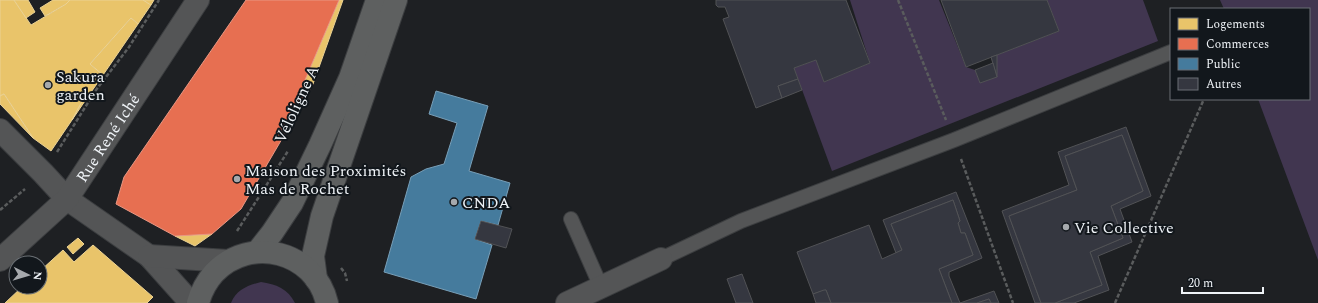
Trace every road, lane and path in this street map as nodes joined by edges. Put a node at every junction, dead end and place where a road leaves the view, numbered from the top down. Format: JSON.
{"nodes":[{"id":1,"x":159,"y":0,"type":"edge"},
{"id":2,"x":198,"y":0,"type":"edge"},
{"id":3,"x":377,"y":0,"type":"edge"},
{"id":4,"x":396,"y":0,"type":"edge"},
{"id":5,"x":898,"y":0,"type":"edge"},
{"id":6,"x":1170,"y":52,"type":"edge"},
{"id":7,"x":1204,"y":100,"type":"edge"},
{"id":8,"x":0,"y":130,"type":"edge"},
{"id":9,"x":954,"y":140,"type":"junction"},
{"id":10,"x":291,"y":144,"type":"dead end"},
{"id":11,"x":43,"y":173,"type":"junction"},
{"id":12,"x":67,"y":199,"type":"junction"},
{"id":13,"x":0,"y":210,"type":"edge"},
{"id":14,"x":571,"y":219,"type":"dead end"},
{"id":15,"x":234,"y":234,"type":"dead end"},
{"id":16,"x":257,"y":252,"type":"junction"},
{"id":17,"x":149,"y":256,"type":"junction"},
{"id":18,"x":661,"y":259,"type":"joint"},
{"id":19,"x":0,"y":260,"type":"edge"},
{"id":20,"x":228,"y":261,"type":"junction"},
{"id":21,"x":316,"y":279,"type":"junction"},
{"id":22,"x":601,"y":287,"type":"junction"},
{"id":23,"x":191,"y":303,"type":"edge"},
{"id":24,"x":198,"y":303,"type":"edge"},
{"id":25,"x":327,"y":303,"type":"edge"},
{"id":26,"x":567,"y":303,"type":"edge"},
{"id":27,"x":1013,"y":303,"type":"edge"},
{"id":28,"x":1115,"y":303,"type":"edge"}],
"edges":[{"from":1,"to":11,"type":"path"},
{"from":2,"to":12,"type":"street","name":"Rue René Iché"},
{"from":3,"to":16,"type":"main road"},
{"from":4,"to":21,"type":"main road"},
{"from":5,"to":9,"type":"path"},
{"from":6,"to":9,"type":"lane"},
{"from":7,"to":28,"type":"path"},
{"from":8,"to":11,"type":"street"},
{"from":9,"to":18,"type":"lane"},
{"from":9,"to":27,"type":"path"},
{"from":10,"to":15,"type":"path","name":"Véloligne A"},
{"from":11,"to":12,"type":"street"},
{"from":11,"to":13,"type":"path"},
{"from":12,"to":17,"type":"street"},
{"from":12,"to":19,"type":"street","name":"Rue René Iché"},
{"from":14,"to":22,"type":"lane"},
{"from":16,"to":20,"type":"main road"},
{"from":16,"to":21,"type":"main road"},
{"from":17,"to":20,"type":"street"},
{"from":17,"to":23,"type":"street"},
{"from":18,"to":22,"type":"street"},
{"from":20,"to":24,"type":"main road"},
{"from":21,"to":25,"type":"main road"},
{"from":22,"to":26,"type":"street"}]}
